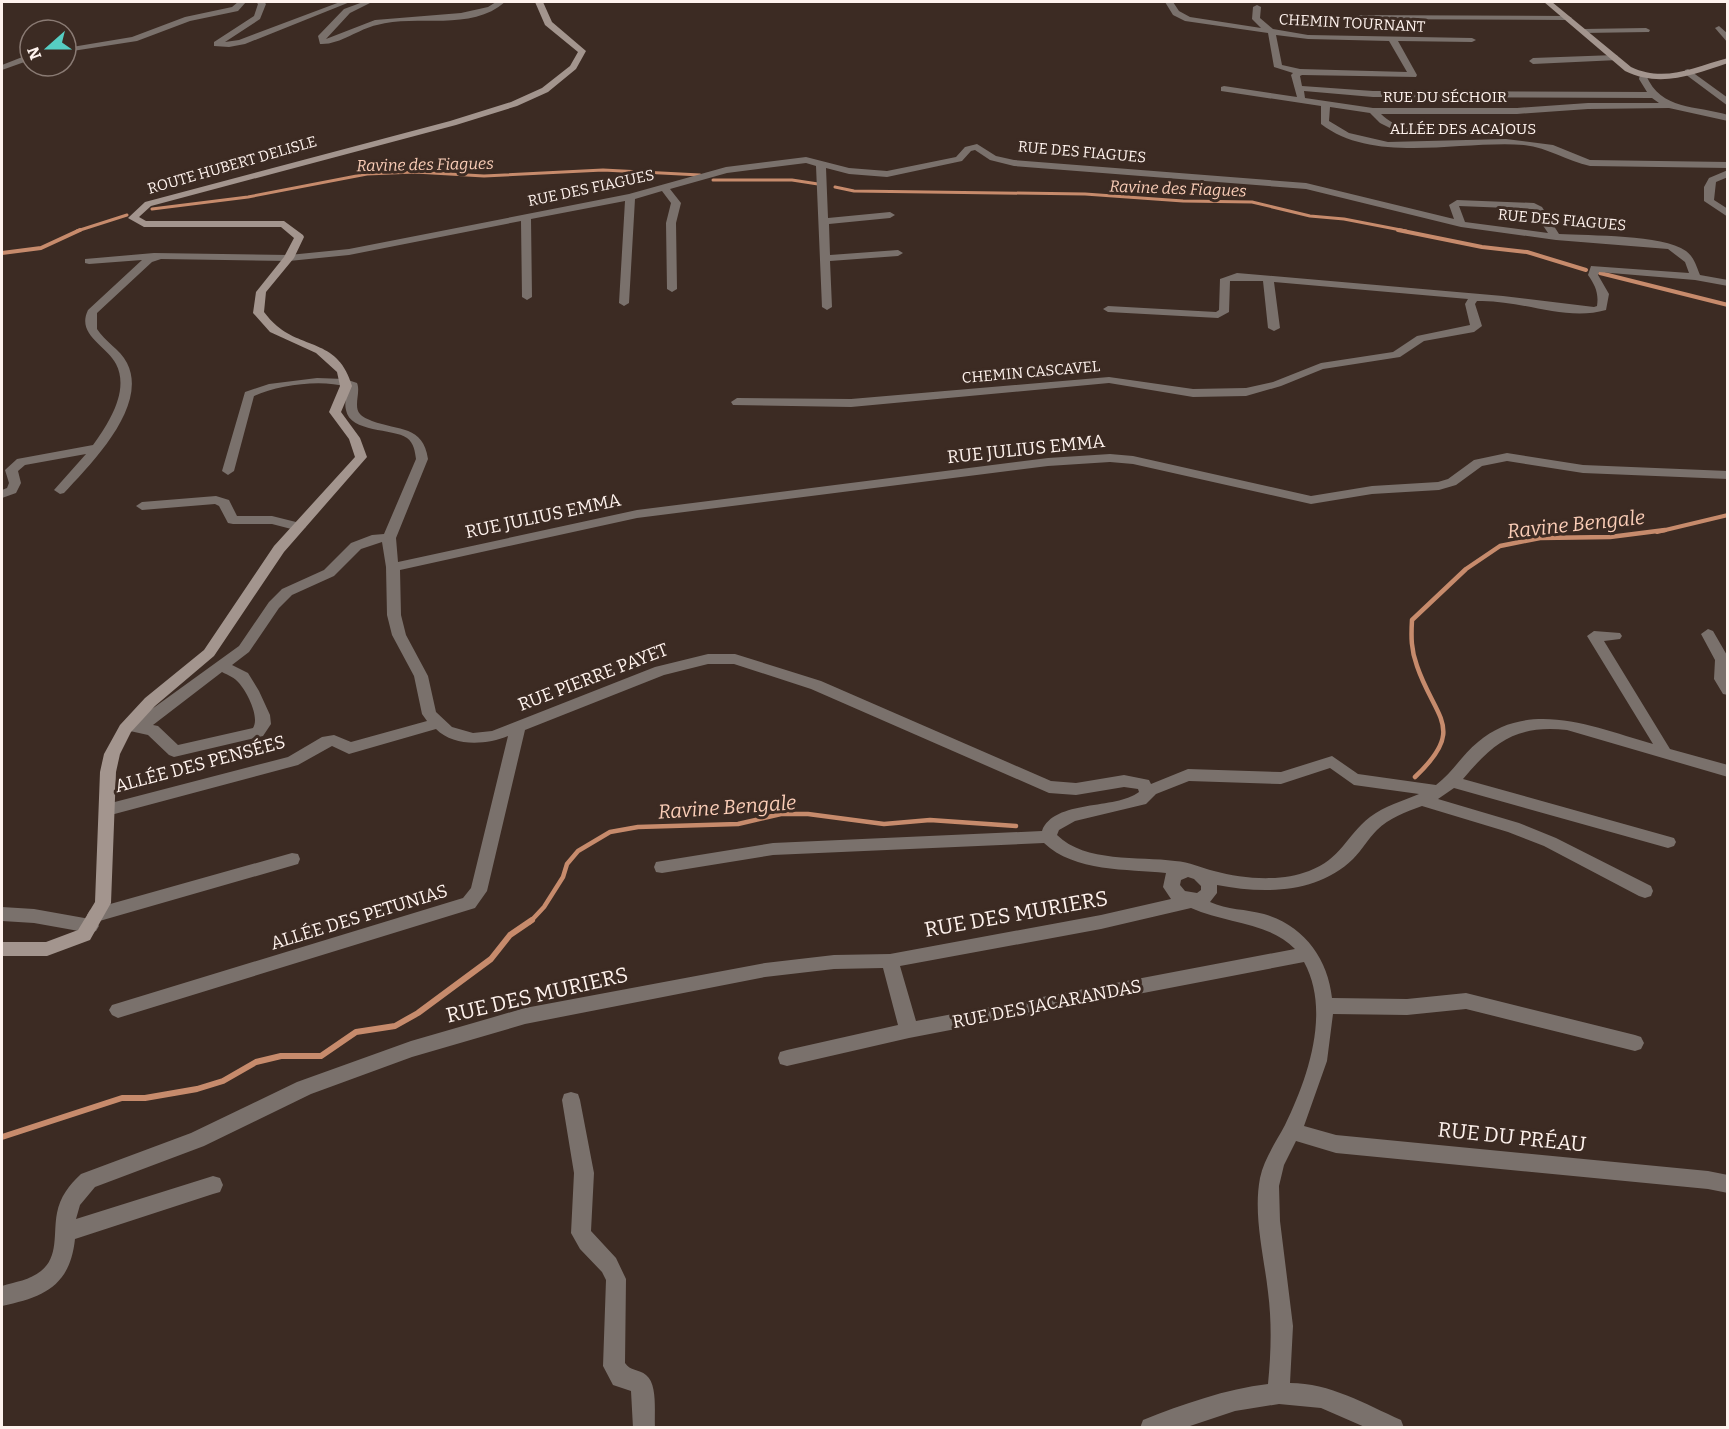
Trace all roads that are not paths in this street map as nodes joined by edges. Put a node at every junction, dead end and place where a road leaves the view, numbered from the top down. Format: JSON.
{"nodes":[{"id":1,"x":242,"y":2,"type":"edge"},
{"id":2,"x":260,"y":2,"type":"edge"},
{"id":3,"x":346,"y":2,"type":"edge"},
{"id":4,"x":368,"y":2,"type":"edge"},
{"id":5,"x":501,"y":2,"type":"edge"},
{"id":6,"x":539,"y":2,"type":"edge"},
{"id":7,"x":1169,"y":2,"type":"edge"},
{"id":8,"x":1548,"y":2,"type":"edge"},
{"id":9,"x":1257,"y":6,"type":"dead end"},
{"id":10,"x":1347,"y":17,"type":"dead end"},
{"id":11,"x":1568,"y":18,"type":"junction"},
{"id":12,"x":1719,"y":28,"type":"dead end"},
{"id":13,"x":1646,"y":30,"type":"dead end"},
{"id":14,"x":1584,"y":31,"type":"junction"},
{"id":15,"x":1272,"y":33,"type":"junction"},
{"id":16,"x":1472,"y":39,"type":"dead end"},
{"id":17,"x":1393,"y":40,"type":"junction"},
{"id":18,"x":1728,"y":41,"type":"edge"},
{"id":19,"x":78,"y":48,"type":"edge"},
{"id":20,"x":1615,"y":58,"type":"junction"},
{"id":21,"x":1728,"y":60,"type":"edge"},
{"id":22,"x":1533,"y":61,"type":"dead end"},
{"id":23,"x":18,"y":62,"type":"edge"},
{"id":24,"x":2,"y":68,"type":"edge"},
{"id":25,"x":1300,"y":72,"type":"junction"},
{"id":26,"x":1688,"y":72,"type":"junction"},
{"id":27,"x":1643,"y":77,"type":"junction"},
{"id":28,"x":1299,"y":88,"type":"junction"},
{"id":29,"x":1224,"y":89,"type":"dead end"},
{"id":30,"x":1713,"y":93,"type":"junction"},
{"id":31,"x":1728,"y":94,"type":"edge"},
{"id":32,"x":1654,"y":95,"type":"junction"},
{"id":33,"x":1303,"y":100,"type":"junction"},
{"id":34,"x":1728,"y":103,"type":"edge"},
{"id":35,"x":1326,"y":105,"type":"junction"},
{"id":36,"x":1667,"y":106,"type":"junction"},
{"id":37,"x":1373,"y":111,"type":"junction"},
{"id":38,"x":1728,"y":118,"type":"edge"},
{"id":39,"x":1418,"y":132,"type":"junction"},
{"id":40,"x":1493,"y":143,"type":"junction"},
{"id":41,"x":1427,"y":144,"type":"junction"},
{"id":42,"x":821,"y":162,"type":"junction"},
{"id":43,"x":1728,"y":165,"type":"edge"},
{"id":44,"x":1728,"y":173,"type":"edge"},
{"id":45,"x":665,"y":188,"type":"junction"},
{"id":46,"x":630,"y":197,"type":"junction"},
{"id":47,"x":1728,"y":214,"type":"edge"},
{"id":48,"x":890,"y":215,"type":"dead end"},
{"id":49,"x":526,"y":218,"type":"junction"},
{"id":50,"x":823,"y":220,"type":"junction"},
{"id":51,"x":1461,"y":224,"type":"junction"},
{"id":52,"x":1556,"y":237,"type":"junction"},
{"id":53,"x":898,"y":253,"type":"dead end"},
{"id":54,"x":160,"y":256,"type":"junction"},
{"id":55,"x":289,"y":258,"type":"junction"},
{"id":56,"x":825,"y":258,"type":"junction"},
{"id":57,"x":89,"y":261,"type":"dead end"},
{"id":58,"x":1695,"y":277,"type":"junction"},
{"id":59,"x":1268,"y":279,"type":"junction"},
{"id":60,"x":1728,"y":284,"type":"edge"},
{"id":61,"x":672,"y":289,"type":"dead end"},
{"id":62,"x":527,"y":297,"type":"dead end"},
{"id":63,"x":1478,"y":297,"type":"junction"},
{"id":64,"x":624,"y":303,"type":"dead end"},
{"id":65,"x":827,"y":307,"type":"dead end"},
{"id":66,"x":1108,"y":309,"type":"dead end"},
{"id":67,"x":1274,"y":328,"type":"dead end"},
{"id":68,"x":344,"y":381,"type":"junction"},
{"id":69,"x":736,"y":402,"type":"dead end"},
{"id":70,"x":98,"y":448,"type":"junction"},
{"id":71,"x":228,"y":471,"type":"dead end"},
{"id":72,"x":1728,"y":475,"type":"edge"},
{"id":73,"x":60,"y":490,"type":"dead end"},
{"id":74,"x":2,"y":494,"type":"edge"},
{"id":75,"x":142,"y":506,"type":"dead end"},
{"id":76,"x":299,"y":527,"type":"junction"},
{"id":77,"x":389,"y":538,"type":"junction"},
{"id":78,"x":393,"y":567,"type":"junction"},
{"id":79,"x":1708,"y":634,"type":"dead end"},
{"id":80,"x":1615,"y":636,"type":"dead end"},
{"id":81,"x":220,"y":665,"type":"junction"},
{"id":82,"x":1728,"y":690,"type":"edge"},
{"id":83,"x":438,"y":723,"type":"junction"},
{"id":84,"x":141,"y":726,"type":"junction"},
{"id":85,"x":518,"y":728,"type":"junction"},
{"id":86,"x":125,"y":729,"type":"junction"},
{"id":87,"x":1664,"y":753,"type":"junction"},
{"id":88,"x":1728,"y":771,"type":"edge"},
{"id":89,"x":1445,"y":786,"type":"junction"},
{"id":90,"x":1148,"y":791,"type":"junction"},
{"id":91,"x":1421,"y":800,"type":"junction"},
{"id":92,"x":106,"y":810,"type":"junction"},
{"id":93,"x":1047,"y":837,"type":"junction"},
{"id":94,"x":1668,"y":842,"type":"dead end"},
{"id":95,"x":292,"y":859,"type":"dead end"},
{"id":96,"x":1140,"y":866,"type":"junction"},
{"id":97,"x":662,"y":867,"type":"dead end"},
{"id":98,"x":1196,"y":872,"type":"junction"},
{"id":99,"x":1646,"y":891,"type":"dead end"},
{"id":100,"x":1193,"y":893,"type":"junction"},
{"id":101,"x":2,"y":914,"type":"edge"},
{"id":102,"x":93,"y":920,"type":"junction"},
{"id":103,"x":2,"y":949,"type":"edge"},
{"id":104,"x":1308,"y":954,"type":"junction"},
{"id":105,"x":890,"y":961,"type":"junction"},
{"id":106,"x":1325,"y":1006,"type":"junction"},
{"id":107,"x":118,"y":1010,"type":"dead end"},
{"id":108,"x":909,"y":1030,"type":"junction"},
{"id":109,"x":1635,"y":1043,"type":"dead end"},
{"id":110,"x":787,"y":1058,"type":"dead end"},
{"id":111,"x":571,"y":1100,"type":"dead end"},
{"id":112,"x":1292,"y":1131,"type":"junction"},
{"id":113,"x":1728,"y":1184,"type":"edge"},
{"id":114,"x":213,"y":1185,"type":"dead end"},
{"id":115,"x":64,"y":1233,"type":"junction"},
{"id":116,"x":2,"y":1296,"type":"edge"},
{"id":117,"x":1278,"y":1394,"type":"junction"},
{"id":118,"x":644,"y":1428,"type":"edge"},
{"id":119,"x":1151,"y":1428,"type":"edge"},
{"id":120,"x":1393,"y":1428,"type":"edge"}],
"edges":[{"from":1,"to":19,"type":"street"},
{"from":2,"to":3,"type":"street"},
{"from":4,"to":5,"type":"street"},
{"from":6,"to":55,"type":"main road","name":"ROUTE HUBERT DELISLE"},
{"from":7,"to":15,"type":"street","name":"CHEMIN TOURNANT"},
{"from":8,"to":11,"type":"main road"},
{"from":9,"to":15,"type":"street"},
{"from":10,"to":11,"type":"street"},
{"from":11,"to":14,"type":"main road"},
{"from":12,"to":18,"type":"street"},
{"from":13,"to":14,"type":"street"},
{"from":14,"to":20,"type":"main road"},
{"from":15,"to":17,"type":"street","name":"CHEMIN TOURNANT"},
{"from":15,"to":25,"type":"street"},
{"from":16,"to":17,"type":"street","name":"CHEMIN TOURNANT"},
{"from":17,"to":25,"type":"street"},
{"from":20,"to":22,"type":"street"},
{"from":20,"to":27,"type":"main road"},
{"from":21,"to":26,"type":"main road"},
{"from":23,"to":24,"type":"street"},
{"from":25,"to":28,"type":"street"},
{"from":26,"to":27,"type":"main road"},
{"from":26,"to":30,"type":"street"},
{"from":27,"to":32,"type":"street"},
{"from":28,"to":32,"type":"street"},
{"from":28,"to":33,"type":"street"},
{"from":29,"to":33,"type":"street","name":"RUE DU SÉCHOIR"},
{"from":30,"to":31,"type":"street"},
{"from":30,"to":34,"type":"street"},
{"from":32,"to":36,"type":"street"},
{"from":33,"to":35,"type":"street","name":"RUE DU SÉCHOIR"},
{"from":35,"to":37,"type":"street","name":"RUE DU SÉCHOIR"},
{"from":35,"to":41,"type":"street","name":"ALLÉE DES ACAJOUS"},
{"from":36,"to":37,"type":"street","name":"RUE DU SÉCHOIR"},
{"from":36,"to":38,"type":"street","name":"RUE DU SÉCHOIR"},
{"from":37,"to":39,"type":"street"},
{"from":39,"to":40,"type":"street"},
{"from":39,"to":41,"type":"street"},
{"from":40,"to":41,"type":"street","name":"ALLÉE DES ACAJOUS"},
{"from":40,"to":43,"type":"street","name":"ALLÉE DES ACAJOUS"},
{"from":42,"to":45,"type":"street","name":"RUE DES FIAGUES"},
{"from":42,"to":50,"type":"street"},
{"from":42,"to":51,"type":"street","name":"RUE DES FIAGUES"},
{"from":44,"to":47,"type":"street"},
{"from":45,"to":46,"type":"street","name":"RUE DES FIAGUES"},
{"from":45,"to":61,"type":"street"},
{"from":46,"to":49,"type":"street","name":"RUE DES FIAGUES"},
{"from":46,"to":64,"type":"street"},
{"from":48,"to":50,"type":"street"},
{"from":49,"to":55,"type":"street","name":"RUE DES FIAGUES"},
{"from":49,"to":62,"type":"street"},
{"from":50,"to":56,"type":"street"},
{"from":51,"to":52,"type":"street","name":"RUE DES FIAGUES"},
{"from":51,"to":52,"type":"street"},
{"from":52,"to":58,"type":"street","name":"RUE DES FIAGUES"},
{"from":53,"to":56,"type":"street"},
{"from":54,"to":55,"type":"street","name":"RUE DES FIAGUES"},
{"from":54,"to":57,"type":"street","name":"RUE DES FIAGUES"},
{"from":54,"to":70,"type":"street"},
{"from":55,"to":68,"type":"main road","name":"ROUTE HUBERT DELISLE"},
{"from":56,"to":65,"type":"street"},
{"from":58,"to":60,"type":"street"},
{"from":58,"to":63,"type":"street"},
{"from":59,"to":63,"type":"street"},
{"from":59,"to":66,"type":"street"},
{"from":59,"to":67,"type":"street"},
{"from":63,"to":69,"type":"street","name":"CHEMIN CASCAVEL"},
{"from":68,"to":71,"type":"street"},
{"from":68,"to":76,"type":"main road"},
{"from":68,"to":77,"type":"street"},
{"from":70,"to":73,"type":"street"},
{"from":70,"to":74,"type":"street"},
{"from":72,"to":78,"type":"street","name":"RUE JULIUS EMMA"},
{"from":75,"to":76,"type":"street"},
{"from":76,"to":86,"type":"main road"},
{"from":77,"to":78,"type":"street"},
{"from":77,"to":81,"type":"street"},
{"from":78,"to":83,"type":"street"},
{"from":79,"to":82,"type":"street"},
{"from":80,"to":87,"type":"street"},
{"from":81,"to":84,"type":"street"},
{"from":81,"to":84,"type":"street"},
{"from":83,"to":85,"type":"street","name":"RUE PIERRE PAYET"},
{"from":83,"to":92,"type":"street","name":"ALLÉE DES PENSÉES"},
{"from":84,"to":86,"type":"street"},
{"from":85,"to":90,"type":"street","name":"RUE PIERRE PAYET"},
{"from":85,"to":107,"type":"street","name":"ALLÉE DES PETUNIAS"},
{"from":86,"to":92,"type":"main road"},
{"from":87,"to":88,"type":"street"},
{"from":87,"to":89,"type":"street"},
{"from":89,"to":90,"type":"street"},
{"from":89,"to":91,"type":"street"},
{"from":89,"to":94,"type":"street"},
{"from":90,"to":93,"type":"street"},
{"from":91,"to":99,"type":"street"},
{"from":91,"to":100,"type":"street"},
{"from":92,"to":102,"type":"main road"},
{"from":93,"to":96,"type":"street"},
{"from":93,"to":97,"type":"street"},
{"from":95,"to":102,"type":"street"},
{"from":96,"to":98,"type":"street"},
{"from":96,"to":100,"type":"street"},
{"from":98,"to":100,"type":"street"},
{"from":98,"to":100,"type":"street"},
{"from":100,"to":104,"type":"street"},
{"from":100,"to":105,"type":"street","name":"RUE DES MURIERS"},
{"from":101,"to":102,"type":"street"},
{"from":102,"to":103,"type":"main road"},
{"from":104,"to":106,"type":"street"},
{"from":104,"to":108,"type":"street","name":"RUE DES JACARANDAS"},
{"from":105,"to":108,"type":"street"},
{"from":105,"to":115,"type":"street","name":"RUE DES MURIERS"},
{"from":106,"to":109,"type":"street"},
{"from":106,"to":112,"type":"street"},
{"from":108,"to":110,"type":"street","name":"RUE DES JACARANDAS"},
{"from":111,"to":118,"type":"street"},
{"from":112,"to":113,"type":"street","name":"RUE DU PRÉAU"},
{"from":112,"to":117,"type":"street"},
{"from":114,"to":115,"type":"street"},
{"from":115,"to":116,"type":"street","name":"RUE DES MURIERS"},
{"from":117,"to":119,"type":"street"},
{"from":117,"to":120,"type":"street"}]}
